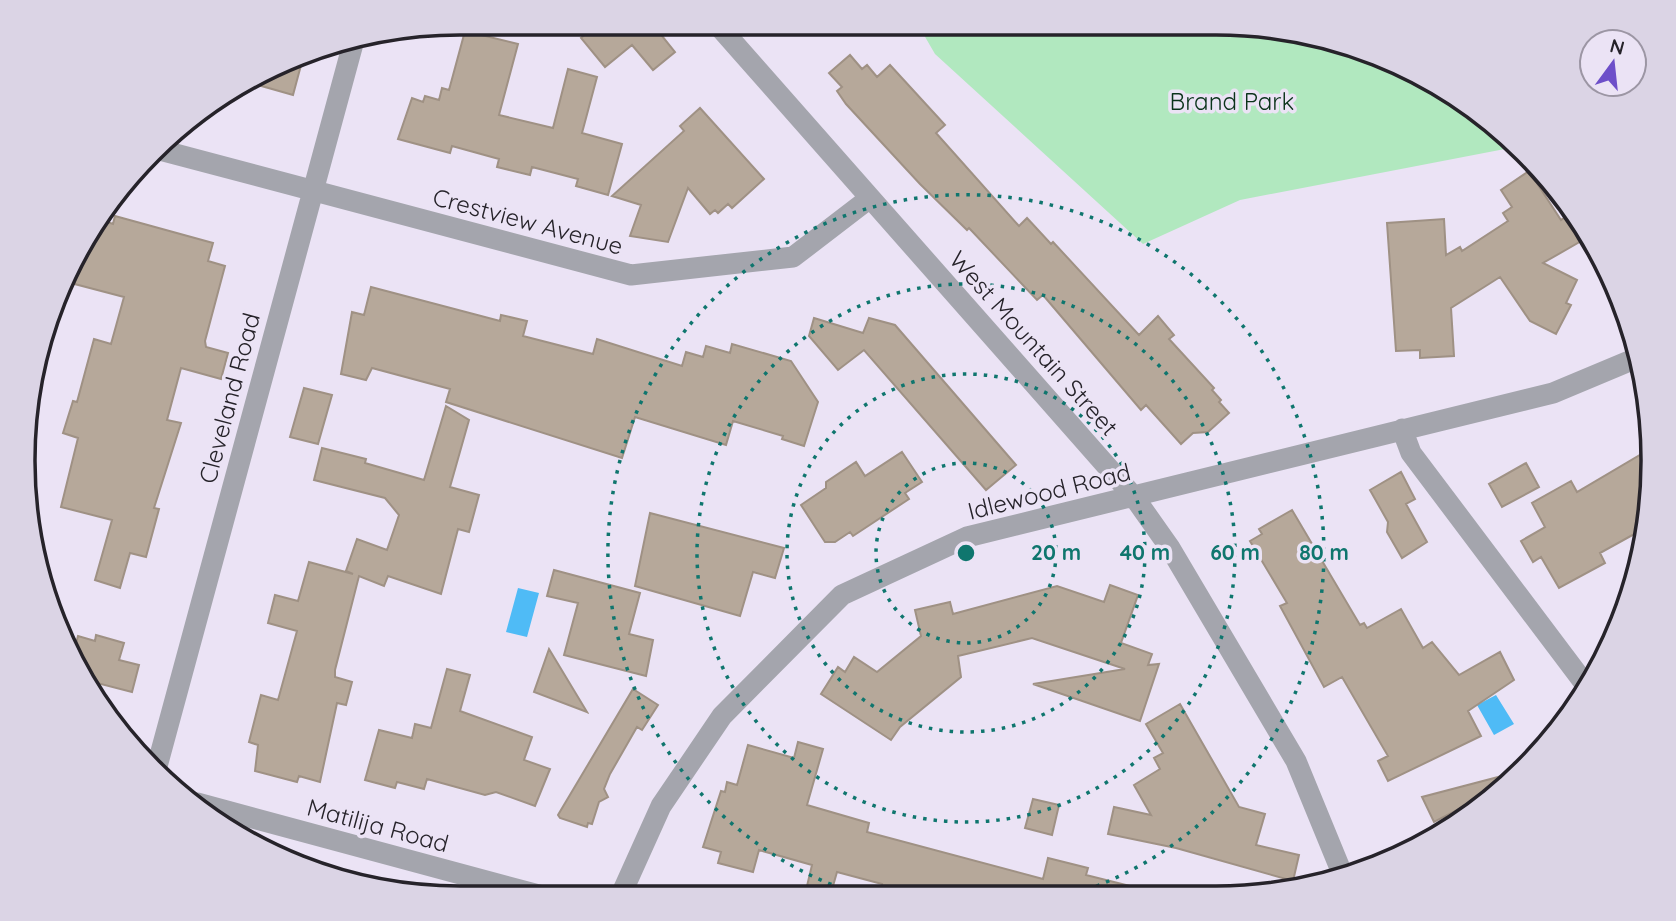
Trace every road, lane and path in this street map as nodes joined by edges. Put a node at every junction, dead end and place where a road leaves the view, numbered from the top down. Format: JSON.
{"nodes":[{"id":1,"x":727,"y":35,"type":"edge"},
{"id":2,"x":352,"y":49,"type":"edge"},
{"id":3,"x":168,"y":152,"type":"edge"},
{"id":4,"x":311,"y":191,"type":"junction"},
{"id":5,"x":870,"y":198,"type":"junction"},
{"id":6,"x":1629,"y":361,"type":"edge"},
{"id":7,"x":1402,"y":429,"type":"junction"},
{"id":8,"x":1134,"y":497,"type":"junction"},
{"id":9,"x":1581,"y":678,"type":"edge"},
{"id":10,"x":159,"y":759,"type":"edge"},
{"id":11,"x":215,"y":808,"type":"edge"},
{"id":12,"x":1340,"y":867,"type":"edge"},
{"id":13,"x":505,"y":886,"type":"edge"},
{"id":14,"x":625,"y":886,"type":"edge"}],
"edges":[{"from":1,"to":5,"type":"street","name":"West Mountain Street"},
{"from":2,"to":4,"type":"street","name":"Cleveland Road"},
{"from":3,"to":4,"type":"street","name":"Crestview Avenue"},
{"from":4,"to":5,"type":"street","name":"Crestview Avenue"},
{"from":4,"to":10,"type":"street","name":"Cleveland Road"},
{"from":5,"to":8,"type":"street","name":"West Mountain Street"},
{"from":6,"to":7,"type":"street","name":"Idlewood Road"},
{"from":7,"to":8,"type":"street","name":"Idlewood Road"},
{"from":7,"to":9,"type":"street"},
{"from":8,"to":12,"type":"street","name":"West Mountain Street"},
{"from":8,"to":14,"type":"street","name":"Idlewood Road"},
{"from":11,"to":13,"type":"street","name":"Matilija Road"}]}
